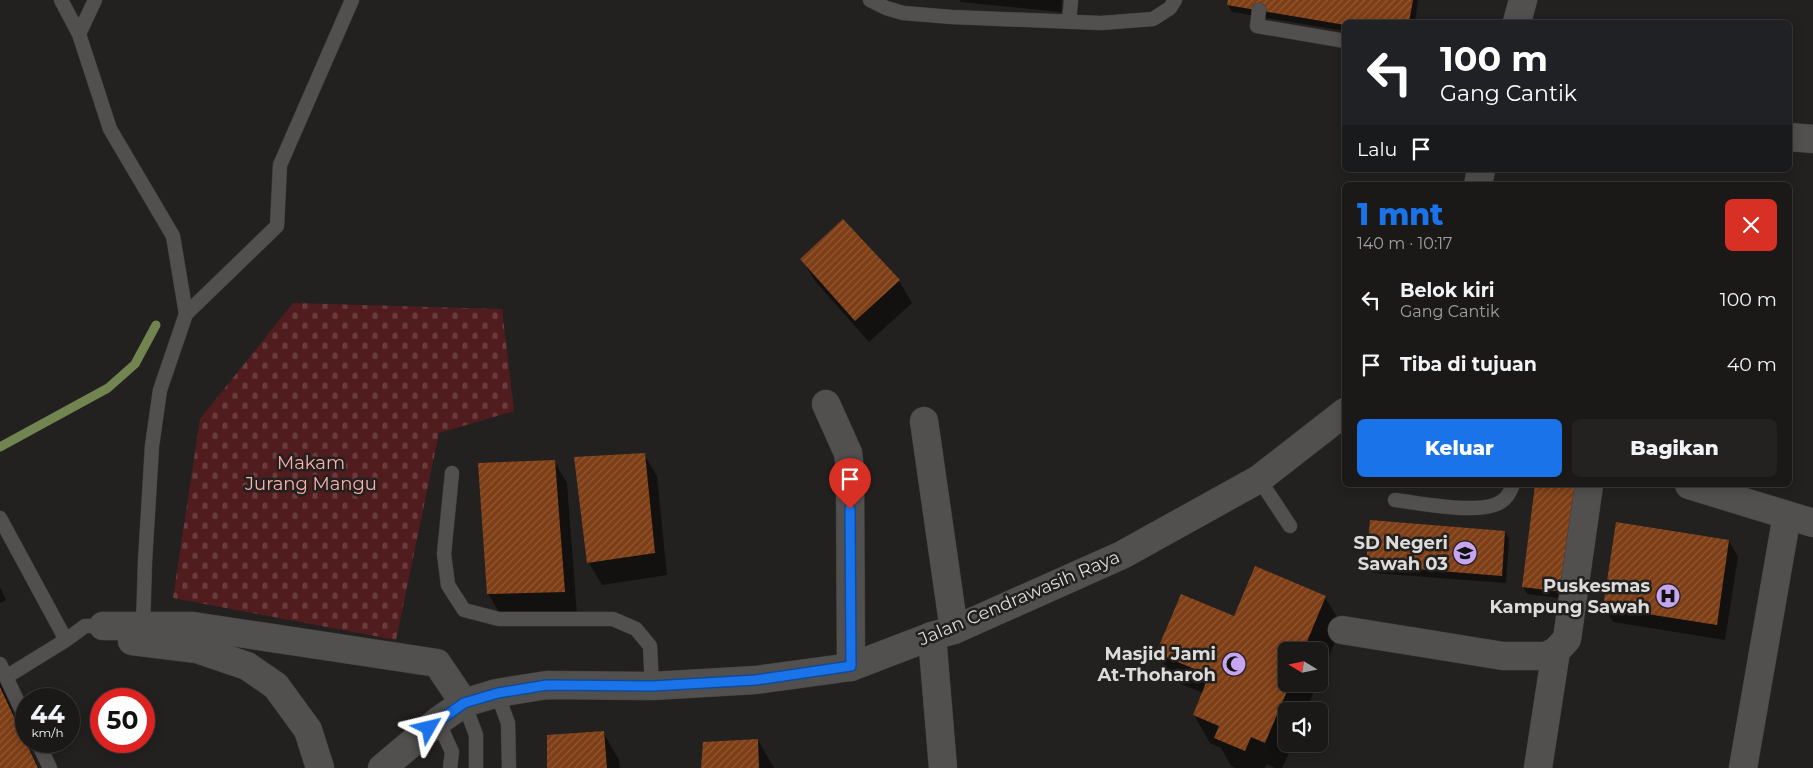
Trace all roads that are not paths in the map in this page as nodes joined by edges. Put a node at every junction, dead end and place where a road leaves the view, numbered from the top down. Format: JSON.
{"nodes":[{"id":1,"x":61,"y":0,"type":"edge"},
{"id":2,"x":95,"y":0,"type":"edge"},
{"id":3,"x":352,"y":0,"type":"edge"},
{"id":4,"x":870,"y":0,"type":"edge"},
{"id":5,"x":1071,"y":0,"type":"edge"},
{"id":6,"x":1175,"y":0,"type":"edge"},
{"id":7,"x":1523,"y":0,"type":"edge"},
{"id":8,"x":1259,"y":10,"type":"dead end"},
{"id":9,"x":1518,"y":20,"type":"edge"},
{"id":10,"x":1069,"y":22,"type":"junction"},
{"id":11,"x":79,"y":34,"type":"junction"},
{"id":12,"x":1342,"y":40,"type":"edge"},
{"id":13,"x":1792,"y":137,"type":"edge"},
{"id":14,"x":1813,"y":139,"type":"edge"},
{"id":15,"x":186,"y":314,"type":"junction"},
{"id":16,"x":826,"y":404,"type":"dead end"},
{"id":17,"x":1342,"y":414,"type":"edge"},
{"id":18,"x":924,"y":421,"type":"dead end"},
{"id":19,"x":452,"y":473,"type":"dead end"},
{"id":20,"x":1259,"y":479,"type":"junction"},
{"id":21,"x":1512,"y":487,"type":"edge"},
{"id":22,"x":1589,"y":487,"type":"edge"},
{"id":23,"x":1695,"y":487,"type":"edge"},
{"id":24,"x":1395,"y":500,"type":"dead end"},
{"id":25,"x":1787,"y":515,"type":"junction"},
{"id":26,"x":0,"y":518,"type":"edge"},
{"id":27,"x":1813,"y":524,"type":"edge"},
{"id":28,"x":1290,"y":526,"type":"dead end"},
{"id":29,"x":103,"y":626,"type":"junction"},
{"id":30,"x":143,"y":626,"type":"junction"},
{"id":31,"x":1342,"y":630,"type":"dead end"},
{"id":32,"x":943,"y":633,"type":"junction"},
{"id":33,"x":66,"y":640,"type":"junction"},
{"id":34,"x":1556,"y":651,"type":"junction"},
{"id":35,"x":851,"y":666,"type":"junction"},
{"id":36,"x":3,"y":670,"type":"edge"},
{"id":37,"x":652,"y":686,"type":"junction"},
{"id":38,"x":498,"y":693,"type":"junction"},
{"id":39,"x":15,"y":696,"type":"edge"},
{"id":40,"x":464,"y":703,"type":"junction"},
{"id":41,"x":438,"y":721,"type":"junction"},
{"id":42,"x":43,"y":753,"type":"edge"},
{"id":43,"x":50,"y":768,"type":"edge"},
{"id":44,"x":320,"y":768,"type":"edge"},
{"id":45,"x":382,"y":768,"type":"edge"},
{"id":46,"x":450,"y":768,"type":"edge"},
{"id":47,"x":476,"y":768,"type":"edge"},
{"id":48,"x":509,"y":768,"type":"edge"},
{"id":49,"x":943,"y":768,"type":"edge"},
{"id":50,"x":1538,"y":768,"type":"edge"},
{"id":51,"x":1743,"y":768,"type":"edge"}],
"edges":[{"from":1,"to":11,"type":"lane"},
{"from":2,"to":11,"type":"lane"},
{"from":3,"to":15,"type":"lane"},
{"from":4,"to":10,"type":"lane"},
{"from":5,"to":10,"type":"lane"},
{"from":6,"to":10,"type":"lane"},
{"from":7,"to":9,"type":"street"},
{"from":8,"to":12,"type":"lane"},
{"from":11,"to":15,"type":"lane"},
{"from":13,"to":14,"type":"street"},
{"from":15,"to":30,"type":"lane"},
{"from":16,"to":35,"type":"street"},
{"from":17,"to":20,"type":"street","name":"Jalan Cendrawasih Raya"},
{"from":18,"to":32,"type":"street"},
{"from":19,"to":37,"type":"lane"},
{"from":20,"to":28,"type":"lane"},
{"from":20,"to":32,"type":"street","name":"Jalan Cendrawasih Raya"},
{"from":21,"to":24,"type":"lane"},
{"from":22,"to":34,"type":"street"},
{"from":23,"to":25,"type":"street"},
{"from":25,"to":27,"type":"street"},
{"from":25,"to":51,"type":"street"},
{"from":26,"to":33,"type":"lane"},
{"from":29,"to":30,"type":"street"},
{"from":29,"to":33,"type":"lane"},
{"from":29,"to":44,"type":"street"},
{"from":30,"to":40,"type":"street"},
{"from":31,"to":34,"type":"street"},
{"from":32,"to":35,"type":"street","name":"Jalan Cendrawasih Raya"},
{"from":32,"to":49,"type":"street"},
{"from":33,"to":36,"type":"lane"},
{"from":34,"to":50,"type":"street"},
{"from":35,"to":37,"type":"street","name":"Jalan Cendrawasih Raya"},
{"from":36,"to":39,"type":"lane"},
{"from":37,"to":38,"type":"street","name":"Jalan Cendrawasih Raya"},
{"from":38,"to":40,"type":"street","name":"Jalan Cendrawasih Raya"},
{"from":38,"to":48,"type":"lane"},
{"from":40,"to":41,"type":"street","name":"Jalan Cendrawasih Raya"},
{"from":40,"to":47,"type":"lane"},
{"from":41,"to":45,"type":"street","name":"Jalan Cendrawasih Raya"},
{"from":41,"to":46,"type":"lane"},
{"from":42,"to":43,"type":"lane"}]}
